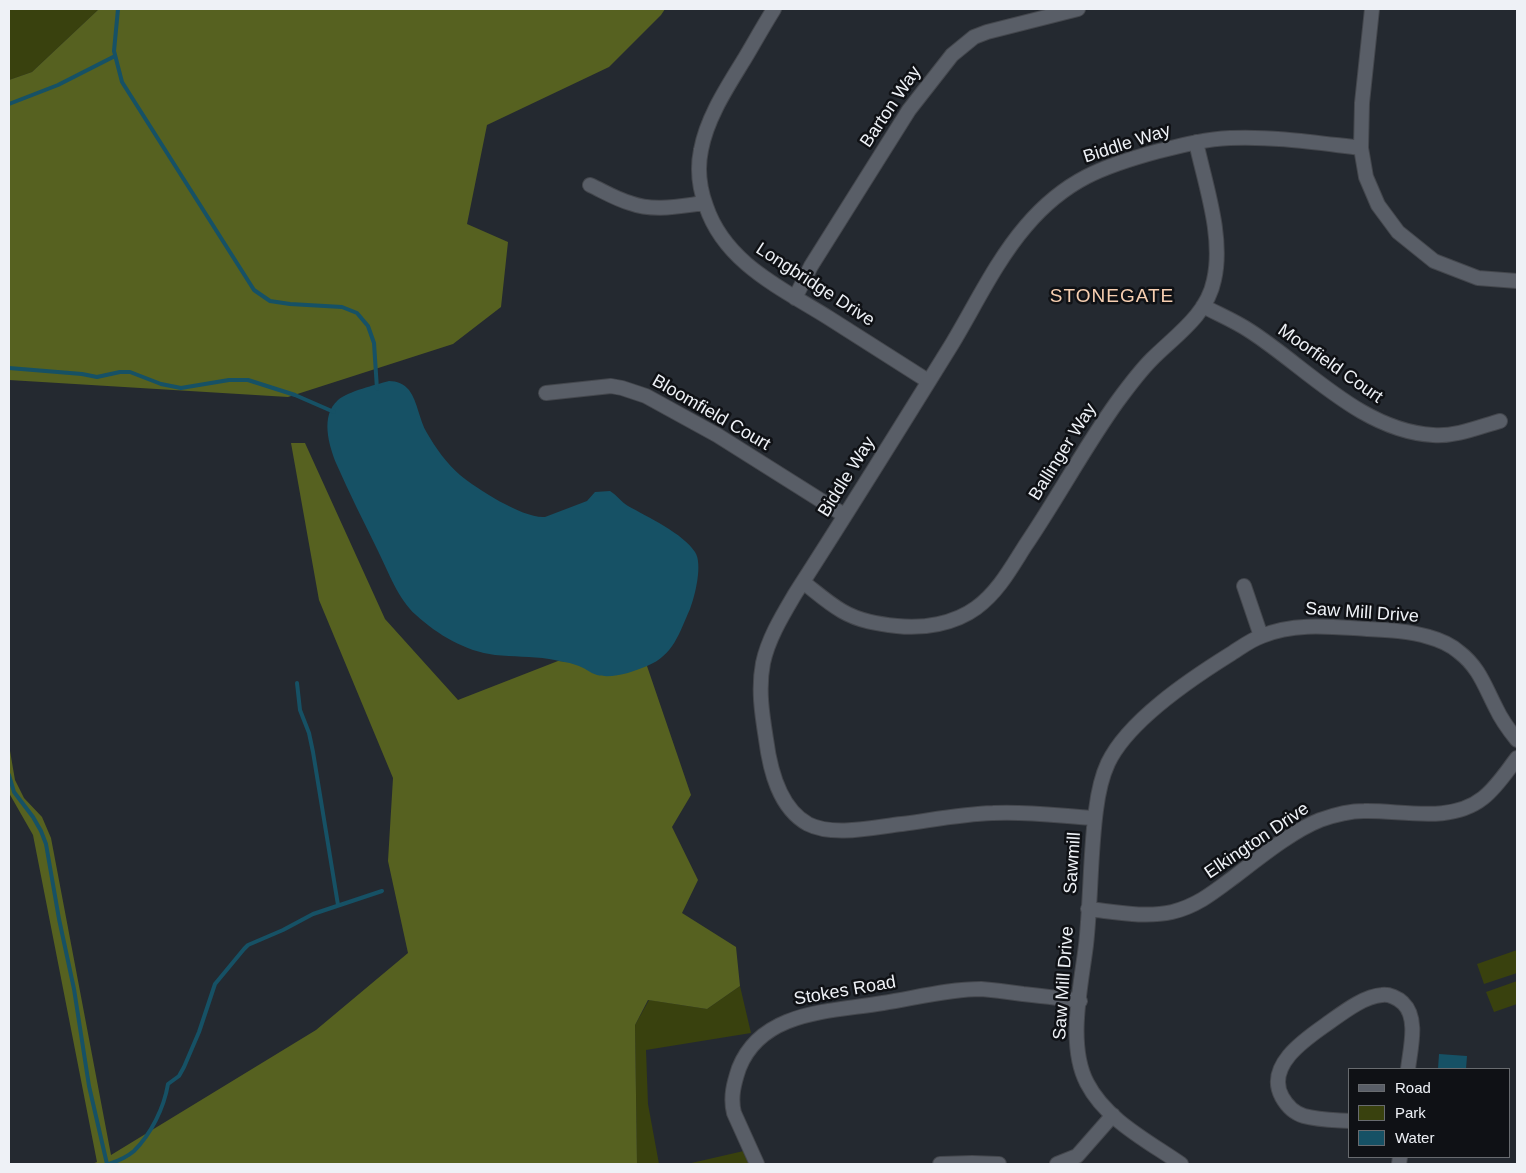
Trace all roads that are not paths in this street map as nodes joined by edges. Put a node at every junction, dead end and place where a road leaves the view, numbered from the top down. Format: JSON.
{"nodes":[{"id":1,"x":774,"y":9,"type":"edge"},
{"id":2,"x":1078,"y":9,"type":"edge"},
{"id":3,"x":1372,"y":9,"type":"edge"},
{"id":4,"x":1196,"y":142,"type":"junction"},
{"id":5,"x":1361,"y":148,"type":"junction"},
{"id":6,"x":590,"y":185,"type":"dead end"},
{"id":7,"x":705,"y":203,"type":"junction"},
{"id":8,"x":1517,"y":281,"type":"edge"},
{"id":9,"x":795,"y":298,"type":"junction"},
{"id":10,"x":1202,"y":306,"type":"junction"},
{"id":11,"x":928,"y":381,"type":"junction"},
{"id":12,"x":546,"y":393,"type":"dead end"},
{"id":13,"x":1500,"y":421,"type":"dead end"},
{"id":14,"x":844,"y":515,"type":"junction"},
{"id":15,"x":803,"y":582,"type":"junction"},
{"id":16,"x":1244,"y":586,"type":"dead end"},
{"id":17,"x":1261,"y":636,"type":"junction"},
{"id":18,"x":1517,"y":740,"type":"edge"},
{"id":19,"x":1517,"y":758,"type":"edge"},
{"id":20,"x":1095,"y":818,"type":"junction"},
{"id":21,"x":1088,"y":909,"type":"junction"},
{"id":22,"x":1080,"y":1000,"type":"junction"},
{"id":23,"x":1408,"y":1068,"type":"edge"},
{"id":24,"x":1113,"y":1115,"type":"junction"},
{"id":25,"x":1348,"y":1121,"type":"edge"},
{"id":26,"x":756,"y":1164,"type":"edge"},
{"id":27,"x":940,"y":1164,"type":"edge"},
{"id":28,"x":999,"y":1164,"type":"edge"},
{"id":29,"x":1057,"y":1164,"type":"edge"},
{"id":30,"x":1181,"y":1164,"type":"edge"}],
"edges":[{"from":1,"to":7,"type":"street","name":"Longbridge Drive"},
{"from":2,"to":9,"type":"street","name":"Barton Way"},
{"from":3,"to":5,"type":"street"},
{"from":4,"to":5,"type":"street","name":"Biddle Way"},
{"from":4,"to":10,"type":"street","name":"Ballinger Way"},
{"from":4,"to":11,"type":"street","name":"Biddle Way"},
{"from":5,"to":8,"type":"street"},
{"from":6,"to":7,"type":"street"},
{"from":7,"to":9,"type":"street","name":"Longbridge Drive"},
{"from":9,"to":11,"type":"street","name":"Longbridge Drive"},
{"from":10,"to":13,"type":"street","name":"Moorfield Court"},
{"from":10,"to":15,"type":"street","name":"Ballinger Way"},
{"from":11,"to":14,"type":"street","name":"Biddle Way"},
{"from":12,"to":14,"type":"street","name":"Bloomfield Court"},
{"from":14,"to":15,"type":"street","name":"Biddle Way"},
{"from":15,"to":20,"type":"street","name":"Biddle Way"},
{"from":16,"to":17,"type":"street"},
{"from":17,"to":18,"type":"street","name":"Saw Mill Drive"},
{"from":17,"to":20,"type":"street","name":"Saw Mill Drive"},
{"from":19,"to":21,"type":"street","name":"Elkington Drive"},
{"from":20,"to":21,"type":"street","name":"Sawmill"},
{"from":21,"to":22,"type":"street","name":"Saw Mill Drive"},
{"from":22,"to":24,"type":"street","name":"Saw Mill Drive"},
{"from":22,"to":26,"type":"street","name":"Stokes Road"},
{"from":23,"to":25,"type":"street"},
{"from":24,"to":29,"type":"street"},
{"from":24,"to":30,"type":"street","name":"Saw Mill Drive"},
{"from":27,"to":28,"type":"street"}]}
